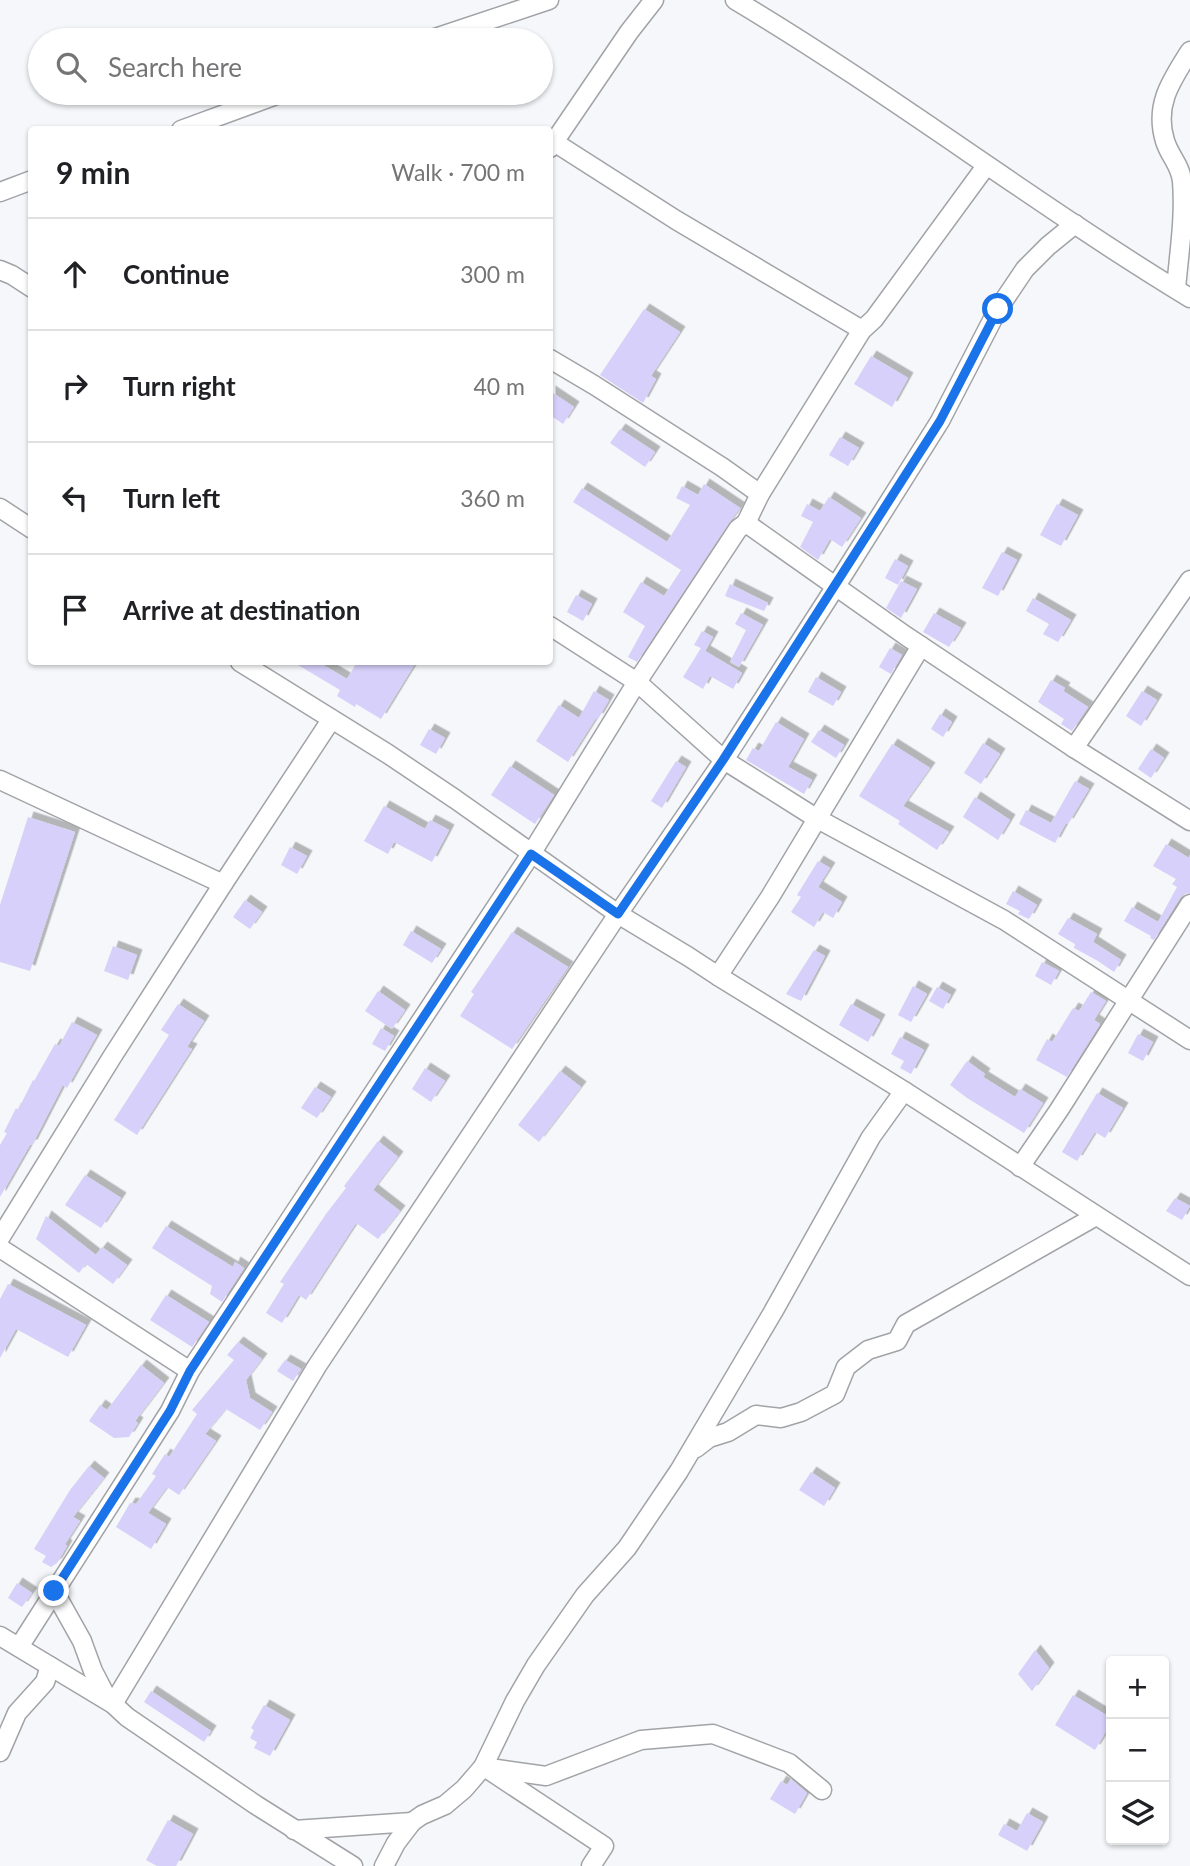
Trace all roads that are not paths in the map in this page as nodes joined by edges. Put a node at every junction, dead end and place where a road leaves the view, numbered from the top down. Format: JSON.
{"nodes":[{"id":1,"x":549,"y":0,"type":"edge"},
{"id":2,"x":654,"y":0,"type":"edge"},
{"id":3,"x":735,"y":0,"type":"edge"},
{"id":4,"x":465,"y":28,"type":"edge"},
{"id":5,"x":1190,"y":51,"type":"edge"},
{"id":6,"x":249,"y":105,"type":"edge"},
{"id":7,"x":192,"y":126,"type":"edge"},
{"id":8,"x":553,"y":144,"type":"edge"},
{"id":9,"x":553,"y":146,"type":"edge"},
{"id":10,"x":986,"y":166,"type":"junction"},
{"id":11,"x":28,"y":182,"type":"edge"},
{"id":12,"x":0,"y":192,"type":"edge"},
{"id":13,"x":1075,"y":224,"type":"junction"},
{"id":14,"x":0,"y":270,"type":"edge"},
{"id":15,"x":28,"y":285,"type":"edge"},
{"id":16,"x":1183,"y":293,"type":"edge"},
{"id":17,"x":862,"y":330,"type":"junction"},
{"id":18,"x":553,"y":361,"type":"edge"},
{"id":19,"x":760,"y":494,"type":"junction"},
{"id":20,"x":0,"y":508,"type":"edge"},
{"id":21,"x":746,"y":523,"type":"junction"},
{"id":22,"x":28,"y":526,"type":"edge"},
{"id":23,"x":1190,"y":580,"type":"edge"},
{"id":24,"x":836,"y":586,"type":"junction"},
{"id":25,"x":553,"y":628,"type":"edge"},
{"id":26,"x":921,"y":646,"type":"junction"},
{"id":27,"x":245,"y":665,"type":"edge"},
{"id":28,"x":636,"y":682,"type":"junction"},
{"id":29,"x":331,"y":720,"type":"junction"},
{"id":30,"x":1074,"y":748,"type":"junction"},
{"id":31,"x":723,"y":760,"type":"junction"},
{"id":32,"x":0,"y":780,"type":"edge"},
{"id":33,"x":816,"y":818,"type":"junction"},
{"id":34,"x":1190,"y":821,"type":"edge"},
{"id":35,"x":531,"y":854,"type":"junction"},
{"id":36,"x":223,"y":884,"type":"junction"},
{"id":37,"x":1190,"y":904,"type":"edge"},
{"id":38,"x":618,"y":914,"type":"junction"},
{"id":39,"x":718,"y":976,"type":"junction"},
{"id":40,"x":1129,"y":1001,"type":"junction"},
{"id":41,"x":1190,"y":1040,"type":"edge"},
{"id":42,"x":904,"y":1091,"type":"junction"},
{"id":43,"x":1020,"y":1167,"type":"junction"},
{"id":44,"x":1096,"y":1216,"type":"junction"},
{"id":45,"x":0,"y":1238,"type":"edge"},
{"id":46,"x":0,"y":1248,"type":"edge"},
{"id":47,"x":1190,"y":1276,"type":"edge"},
{"id":48,"x":190,"y":1371,"type":"junction"},
{"id":49,"x":691,"y":1452,"type":"junction"},
{"id":50,"x":54,"y":1591,"type":"junction"},
{"id":51,"x":0,"y":1636,"type":"edge"},
{"id":52,"x":19,"y":1647,"type":"junction"},
{"id":53,"x":50,"y":1666,"type":"junction"},
{"id":54,"x":111,"y":1702,"type":"junction"},
{"id":55,"x":0,"y":1752,"type":"edge"},
{"id":56,"x":483,"y":1767,"type":"junction"},
{"id":57,"x":822,"y":1790,"type":"dead end"},
{"id":58,"x":412,"y":1822,"type":"junction"},
{"id":59,"x":294,"y":1829,"type":"junction"},
{"id":60,"x":353,"y":1866,"type":"edge"},
{"id":61,"x":384,"y":1866,"type":"edge"},
{"id":62,"x":591,"y":1866,"type":"edge"}],
"edges":[{"from":1,"to":4,"type":"street"},
{"from":2,"to":8,"type":"street"},
{"from":3,"to":10,"type":"street"},
{"from":5,"to":16,"type":"street"},
{"from":6,"to":7,"type":"street"},
{"from":9,"to":17,"type":"street"},
{"from":10,"to":13,"type":"street"},
{"from":10,"to":17,"type":"street"},
{"from":11,"to":12,"type":"street"},
{"from":13,"to":16,"type":"street"},
{"from":13,"to":24,"type":"street"},
{"from":14,"to":15,"type":"street"},
{"from":17,"to":19,"type":"street"},
{"from":18,"to":19,"type":"street"},
{"from":19,"to":21,"type":"street"},
{"from":20,"to":22,"type":"street"},
{"from":21,"to":24,"type":"street"},
{"from":21,"to":28,"type":"street"},
{"from":23,"to":30,"type":"street"},
{"from":24,"to":26,"type":"street"},
{"from":24,"to":31,"type":"street"},
{"from":25,"to":28,"type":"street"},
{"from":26,"to":30,"type":"street"},
{"from":26,"to":33,"type":"street"},
{"from":27,"to":29,"type":"street"},
{"from":28,"to":31,"type":"street"},
{"from":28,"to":35,"type":"street"},
{"from":29,"to":35,"type":"street"},
{"from":29,"to":36,"type":"street"},
{"from":30,"to":34,"type":"street"},
{"from":31,"to":33,"type":"street"},
{"from":31,"to":38,"type":"street"},
{"from":32,"to":36,"type":"street"},
{"from":33,"to":39,"type":"street"},
{"from":33,"to":40,"type":"street"},
{"from":35,"to":38,"type":"street"},
{"from":35,"to":48,"type":"street"},
{"from":36,"to":45,"type":"street"},
{"from":37,"to":40,"type":"street"},
{"from":38,"to":39,"type":"street"},
{"from":38,"to":54,"type":"street"},
{"from":39,"to":42,"type":"street"},
{"from":40,"to":41,"type":"street"},
{"from":40,"to":43,"type":"street"},
{"from":42,"to":43,"type":"street"},
{"from":42,"to":49,"type":"street"},
{"from":43,"to":44,"type":"street"},
{"from":44,"to":47,"type":"street"},
{"from":44,"to":49,"type":"street"},
{"from":46,"to":48,"type":"street"},
{"from":48,"to":50,"type":"street"},
{"from":49,"to":56,"type":"street"},
{"from":50,"to":52,"type":"street"},
{"from":50,"to":54,"type":"street"},
{"from":51,"to":52,"type":"street"},
{"from":52,"to":53,"type":"street"},
{"from":53,"to":54,"type":"street"},
{"from":53,"to":55,"type":"street"},
{"from":54,"to":59,"type":"street"},
{"from":56,"to":57,"type":"street"},
{"from":56,"to":58,"type":"street"},
{"from":56,"to":62,"type":"street"},
{"from":58,"to":59,"type":"street"},
{"from":58,"to":61,"type":"street"},
{"from":59,"to":60,"type":"street"}]}
